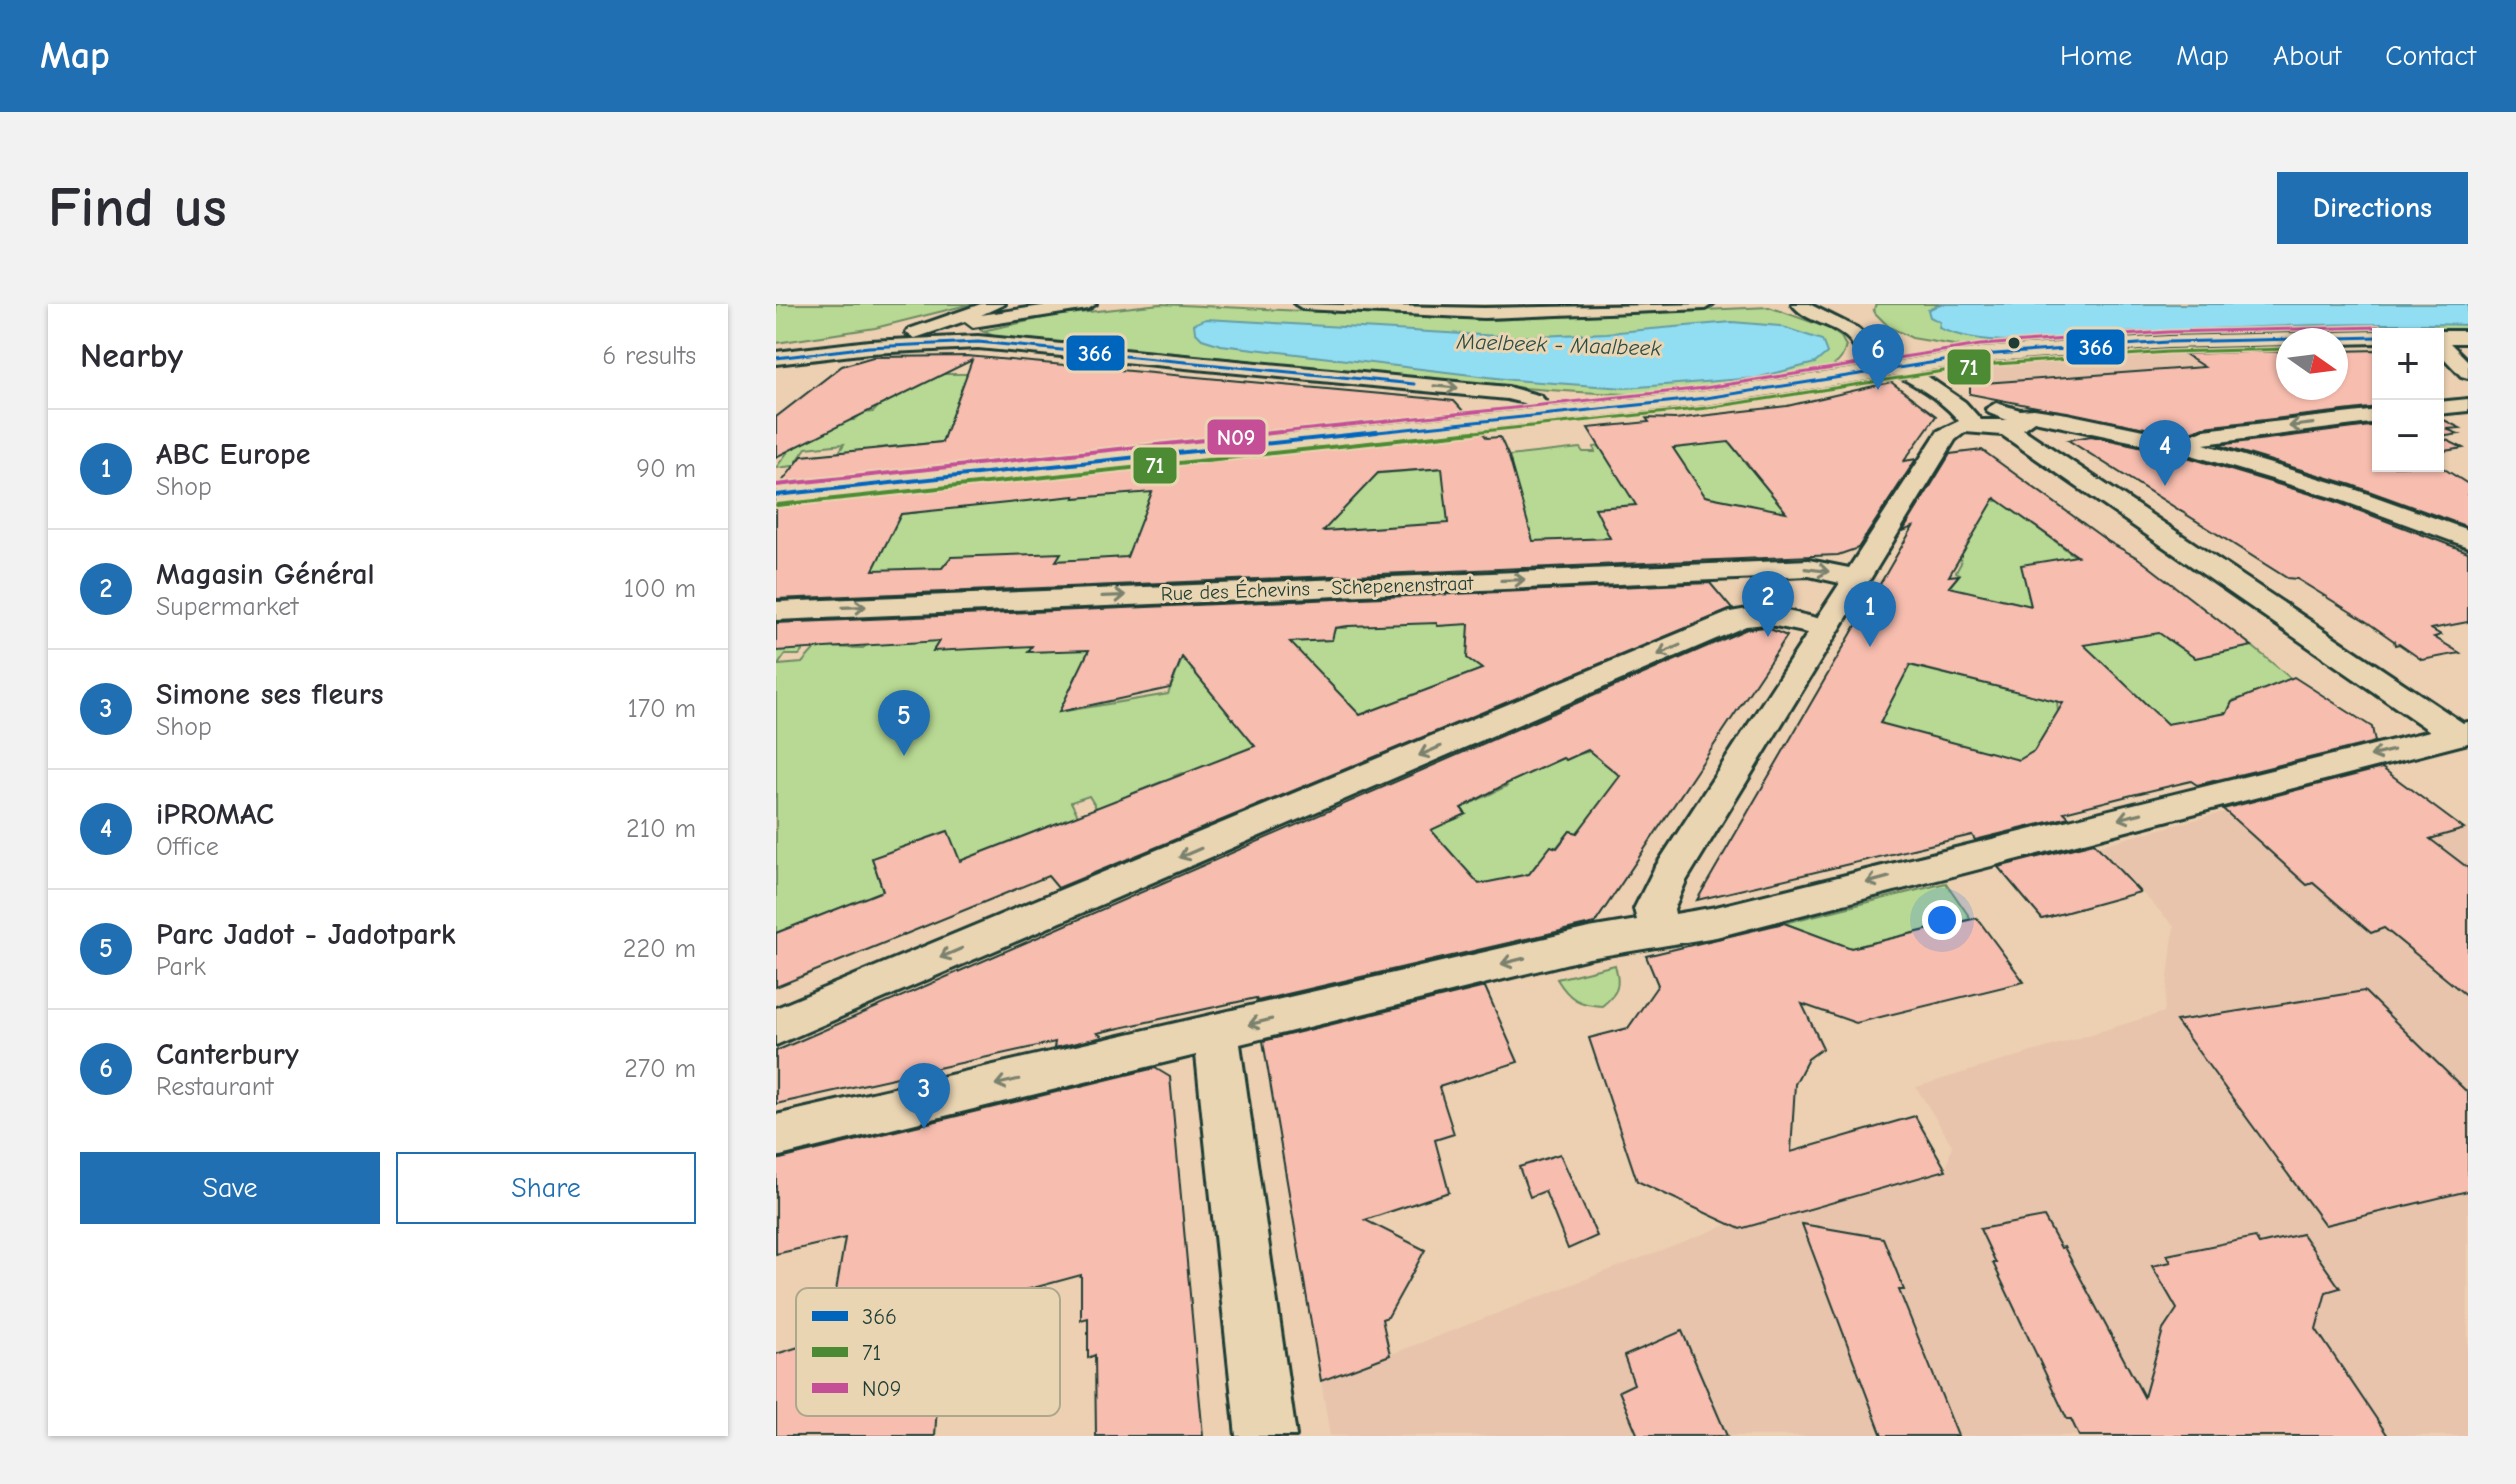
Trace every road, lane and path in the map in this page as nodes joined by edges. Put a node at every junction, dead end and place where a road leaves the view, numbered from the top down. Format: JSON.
{"nodes":[{"id":1,"x":986,"y":304,"type":"edge"},
{"id":2,"x":997,"y":304,"type":"edge"},
{"id":3,"x":1088,"y":304,"type":"edge"},
{"id":4,"x":1303,"y":304,"type":"edge"},
{"id":5,"x":1514,"y":304,"type":"edge"},
{"id":6,"x":1705,"y":304,"type":"edge"},
{"id":7,"x":1800,"y":304,"type":"edge"},
{"id":8,"x":1386,"y":306,"type":"edge"},
{"id":9,"x":1545,"y":311,"type":"junction"},
{"id":10,"x":967,"y":315,"type":"junction"},
{"id":11,"x":2372,"y":337,"type":"edge"},
{"id":12,"x":2468,"y":337,"type":"edge"},
{"id":13,"x":2444,"y":339,"type":"edge"},
{"id":14,"x":874,"y":340,"type":"junction"},
{"id":15,"x":2444,"y":346,"type":"edge"},
{"id":16,"x":811,"y":351,"type":"junction"},
{"id":17,"x":776,"y":352,"type":"edge"},
{"id":18,"x":776,"y":358,"type":"edge"},
{"id":19,"x":1927,"y":361,"type":"junction"},
{"id":20,"x":1896,"y":366,"type":"junction"},
{"id":21,"x":2468,"y":372,"type":"edge"},
{"id":22,"x":2468,"y":405,"type":"edge"},
{"id":23,"x":2444,"y":407,"type":"edge"},
{"id":24,"x":1546,"y":415,"type":"junction"},
{"id":25,"x":2372,"y":417,"type":"edge"},
{"id":26,"x":1969,"y":418,"type":"junction"},
{"id":27,"x":2008,"y":418,"type":"junction"},
{"id":28,"x":2183,"y":445,"type":"junction"},
{"id":29,"x":776,"y":495,"type":"edge"},
{"id":30,"x":2468,"y":539,"type":"edge"},
{"id":31,"x":1856,"y":578,"type":"junction"},
{"id":32,"x":776,"y":611,"type":"edge"},
{"id":33,"x":1825,"y":628,"type":"junction"},
{"id":34,"x":2463,"y":733,"type":"edge"},
{"id":35,"x":1660,"y":931,"type":"junction"},
{"id":36,"x":776,"y":1027,"type":"edge"},
{"id":37,"x":1216,"y":1033,"type":"junction"},
{"id":38,"x":776,"y":1136,"type":"edge"},
{"id":39,"x":1266,"y":1436,"type":"edge"}],
"edges":[{"from":1,"to":14,"type":"street"},
{"from":2,"to":10,"type":"street"},
{"from":3,"to":10,"type":"street"},
{"from":4,"to":8,"type":"street"},
{"from":5,"to":9,"type":"street"},
{"from":6,"to":9,"type":"street"},
{"from":7,"to":20,"type":"street"},
{"from":8,"to":9,"type":"street"},
{"from":10,"to":14,"type":"street"},
{"from":11,"to":19,"type":"main road"},
{"from":12,"to":13,"type":"main road"},
{"from":14,"to":16,"type":"street"},
{"from":14,"to":16,"type":"street"},
{"from":14,"to":24,"type":"street","one_way":true},
{"from":15,"to":21,"type":"street"},
{"from":16,"to":17,"type":"street"},
{"from":16,"to":18,"type":"street"},
{"from":19,"to":20,"type":"main road"},
{"from":19,"to":27,"type":"street"},
{"from":20,"to":24,"type":"main road"},
{"from":20,"to":26,"type":"street"},
{"from":22,"to":23,"type":"street"},
{"from":24,"to":29,"type":"main road"},
{"from":25,"to":28,"type":"street","one_way":true},
{"from":26,"to":27,"type":"street"},
{"from":26,"to":31,"type":"street"},
{"from":27,"to":28,"type":"street"},
{"from":27,"to":34,"type":"street"},
{"from":28,"to":30,"type":"street"},
{"from":32,"to":31,"type":"street","name":"Rue des Échevins - Schepenenstraat","one_way":true},
{"from":31,"to":33,"type":"street"},
{"from":33,"to":35,"type":"street"},
{"from":33,"to":36,"type":"street","one_way":true},
{"from":34,"to":35,"type":"street","one_way":true},
{"from":35,"to":37,"type":"street","one_way":true},
{"from":37,"to":38,"type":"street","one_way":true},
{"from":37,"to":39,"type":"street"}]}
